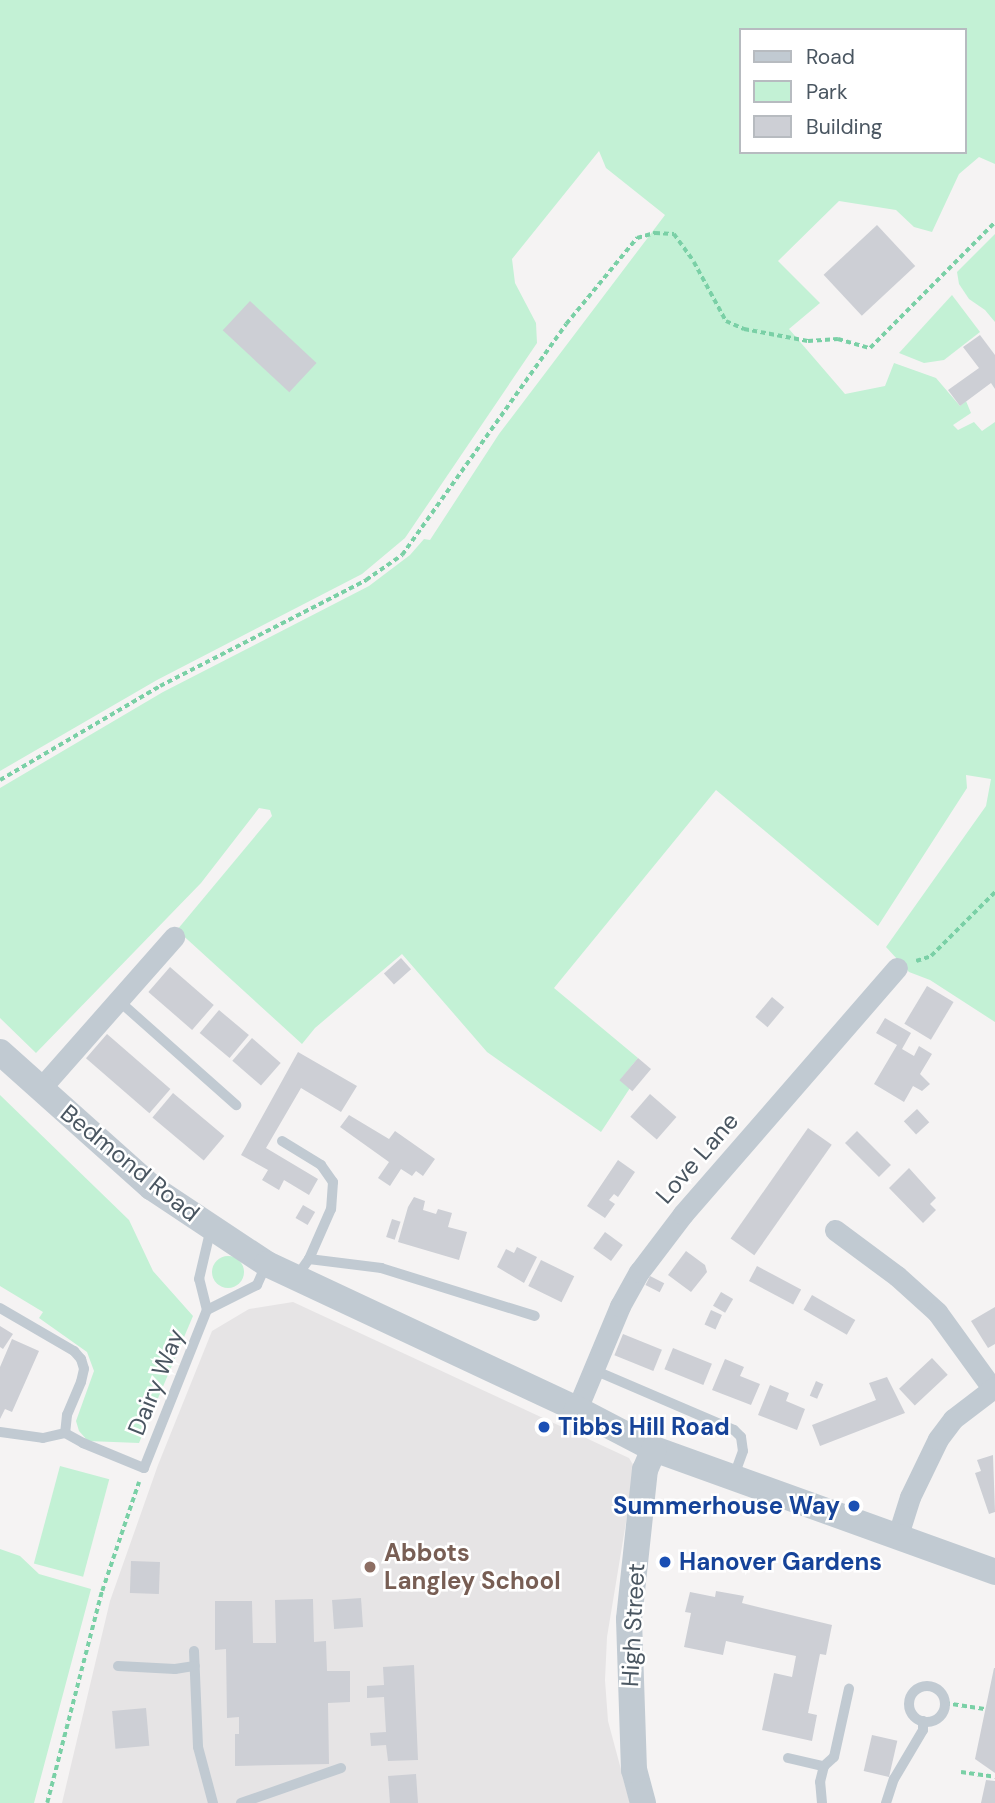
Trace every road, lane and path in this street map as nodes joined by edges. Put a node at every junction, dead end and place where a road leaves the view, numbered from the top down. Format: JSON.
{"nodes":[{"id":1,"x":995,"y":222,"type":"edge"},
{"id":2,"x":0,"y":780,"type":"edge"},
{"id":3,"x":995,"y":892,"type":"edge"},
{"id":4,"x":174,"y":937,"type":"dead end"},
{"id":5,"x":897,"y":968,"type":"joint"},
{"id":6,"x":119,"y":1001,"type":"junction"},
{"id":7,"x":0,"y":1052,"type":"edge"},
{"id":8,"x":40,"y":1089,"type":"junction"},
{"id":9,"x":236,"y":1105,"type":"dead end"},
{"id":10,"x":282,"y":1141,"type":"dead end"},
{"id":11,"x":211,"y":1228,"type":"junction"},
{"id":12,"x":835,"y":1230,"type":"dead end"},
{"id":13,"x":267,"y":1264,"type":"junction"},
{"id":14,"x":303,"y":1269,"type":"junction"},
{"id":15,"x":0,"y":1308,"type":"edge"},
{"id":16,"x":207,"y":1310,"type":"junction"},
{"id":17,"x":535,"y":1316,"type":"dead end"},
{"id":18,"x":594,"y":1370,"type":"junction"},
{"id":19,"x":994,"y":1387,"type":"edge"},
{"id":20,"x":578,"y":1409,"type":"junction"},
{"id":21,"x":0,"y":1432,"type":"edge"},
{"id":22,"x":65,"y":1433,"type":"junction"},
{"id":23,"x":654,"y":1449,"type":"junction"},
{"id":24,"x":144,"y":1468,"type":"junction"},
{"id":25,"x":733,"y":1477,"type":"junction"},
{"id":26,"x":897,"y":1538,"type":"junction"},
{"id":27,"x":995,"y":1572,"type":"edge"},
{"id":28,"x":194,"y":1651,"type":"dead end"},
{"id":29,"x":118,"y":1666,"type":"dead end"},
{"id":30,"x":195,"y":1666,"type":"junction"},
{"id":31,"x":849,"y":1689,"type":"dead end"},
{"id":32,"x":945,"y":1703,"type":"junction"},
{"id":33,"x":985,"y":1709,"type":"dead end"},
{"id":34,"x":923,"y":1721,"type":"junction"},
{"id":35,"x":788,"y":1758,"type":"dead end"},
{"id":36,"x":824,"y":1766,"type":"junction"},
{"id":37,"x":341,"y":1768,"type":"dead end"},
{"id":38,"x":961,"y":1772,"type":"dead end"},
{"id":39,"x":995,"y":1777,"type":"edge"},
{"id":40,"x":47,"y":1803,"type":"edge"},
{"id":41,"x":213,"y":1803,"type":"edge"},
{"id":42,"x":241,"y":1803,"type":"edge"},
{"id":43,"x":643,"y":1803,"type":"edge"},
{"id":44,"x":822,"y":1803,"type":"edge"},
{"id":45,"x":886,"y":1803,"type":"edge"}],
"edges":[{"from":1,"to":2,"type":"path"},
{"from":3,"to":5,"type":"path"},
{"from":4,"to":6,"type":"street"},
{"from":5,"to":18,"type":"street","name":"Love Lane"},
{"from":6,"to":8,"type":"street"},
{"from":6,"to":9,"type":"lane"},
{"from":7,"to":8,"type":"street","name":"Bedmond Road"},
{"from":8,"to":11,"type":"street","name":"Bedmond Road"},
{"from":10,"to":14,"type":"lane"},
{"from":11,"to":13,"type":"street","name":"Bedmond Road"},
{"from":11,"to":16,"type":"lane","name":"Dairy Way"},
{"from":12,"to":19,"type":"street"},
{"from":13,"to":14,"type":"street"},
{"from":13,"to":16,"type":"lane","name":"Dairy Way"},
{"from":14,"to":17,"type":"lane"},
{"from":14,"to":20,"type":"street"},
{"from":15,"to":22,"type":"lane"},
{"from":16,"to":24,"type":"lane","name":"Dairy Way"},
{"from":18,"to":20,"type":"street","name":"Love Lane"},
{"from":18,"to":25,"type":"lane"},
{"from":19,"to":26,"type":"street"},
{"from":20,"to":23,"type":"street"},
{"from":21,"to":22,"type":"lane","name":"Dairy Way"},
{"from":22,"to":24,"type":"lane","name":"Dairy Way"},
{"from":23,"to":25,"type":"street"},
{"from":23,"to":43,"type":"street","name":"High Street"},
{"from":24,"to":40,"type":"path"},
{"from":25,"to":26,"type":"street"},
{"from":26,"to":27,"type":"street"},
{"from":28,"to":30,"type":"lane"},
{"from":29,"to":30,"type":"lane"},
{"from":30,"to":41,"type":"lane"},
{"from":31,"to":36,"type":"lane"},
{"from":32,"to":33,"type":"path"},
{"from":32,"to":34,"type":"lane"},
{"from":32,"to":34,"type":"lane"},
{"from":34,"to":45,"type":"lane"},
{"from":35,"to":36,"type":"lane"},
{"from":36,"to":44,"type":"lane"},
{"from":37,"to":42,"type":"lane"},
{"from":38,"to":39,"type":"path"}]}
